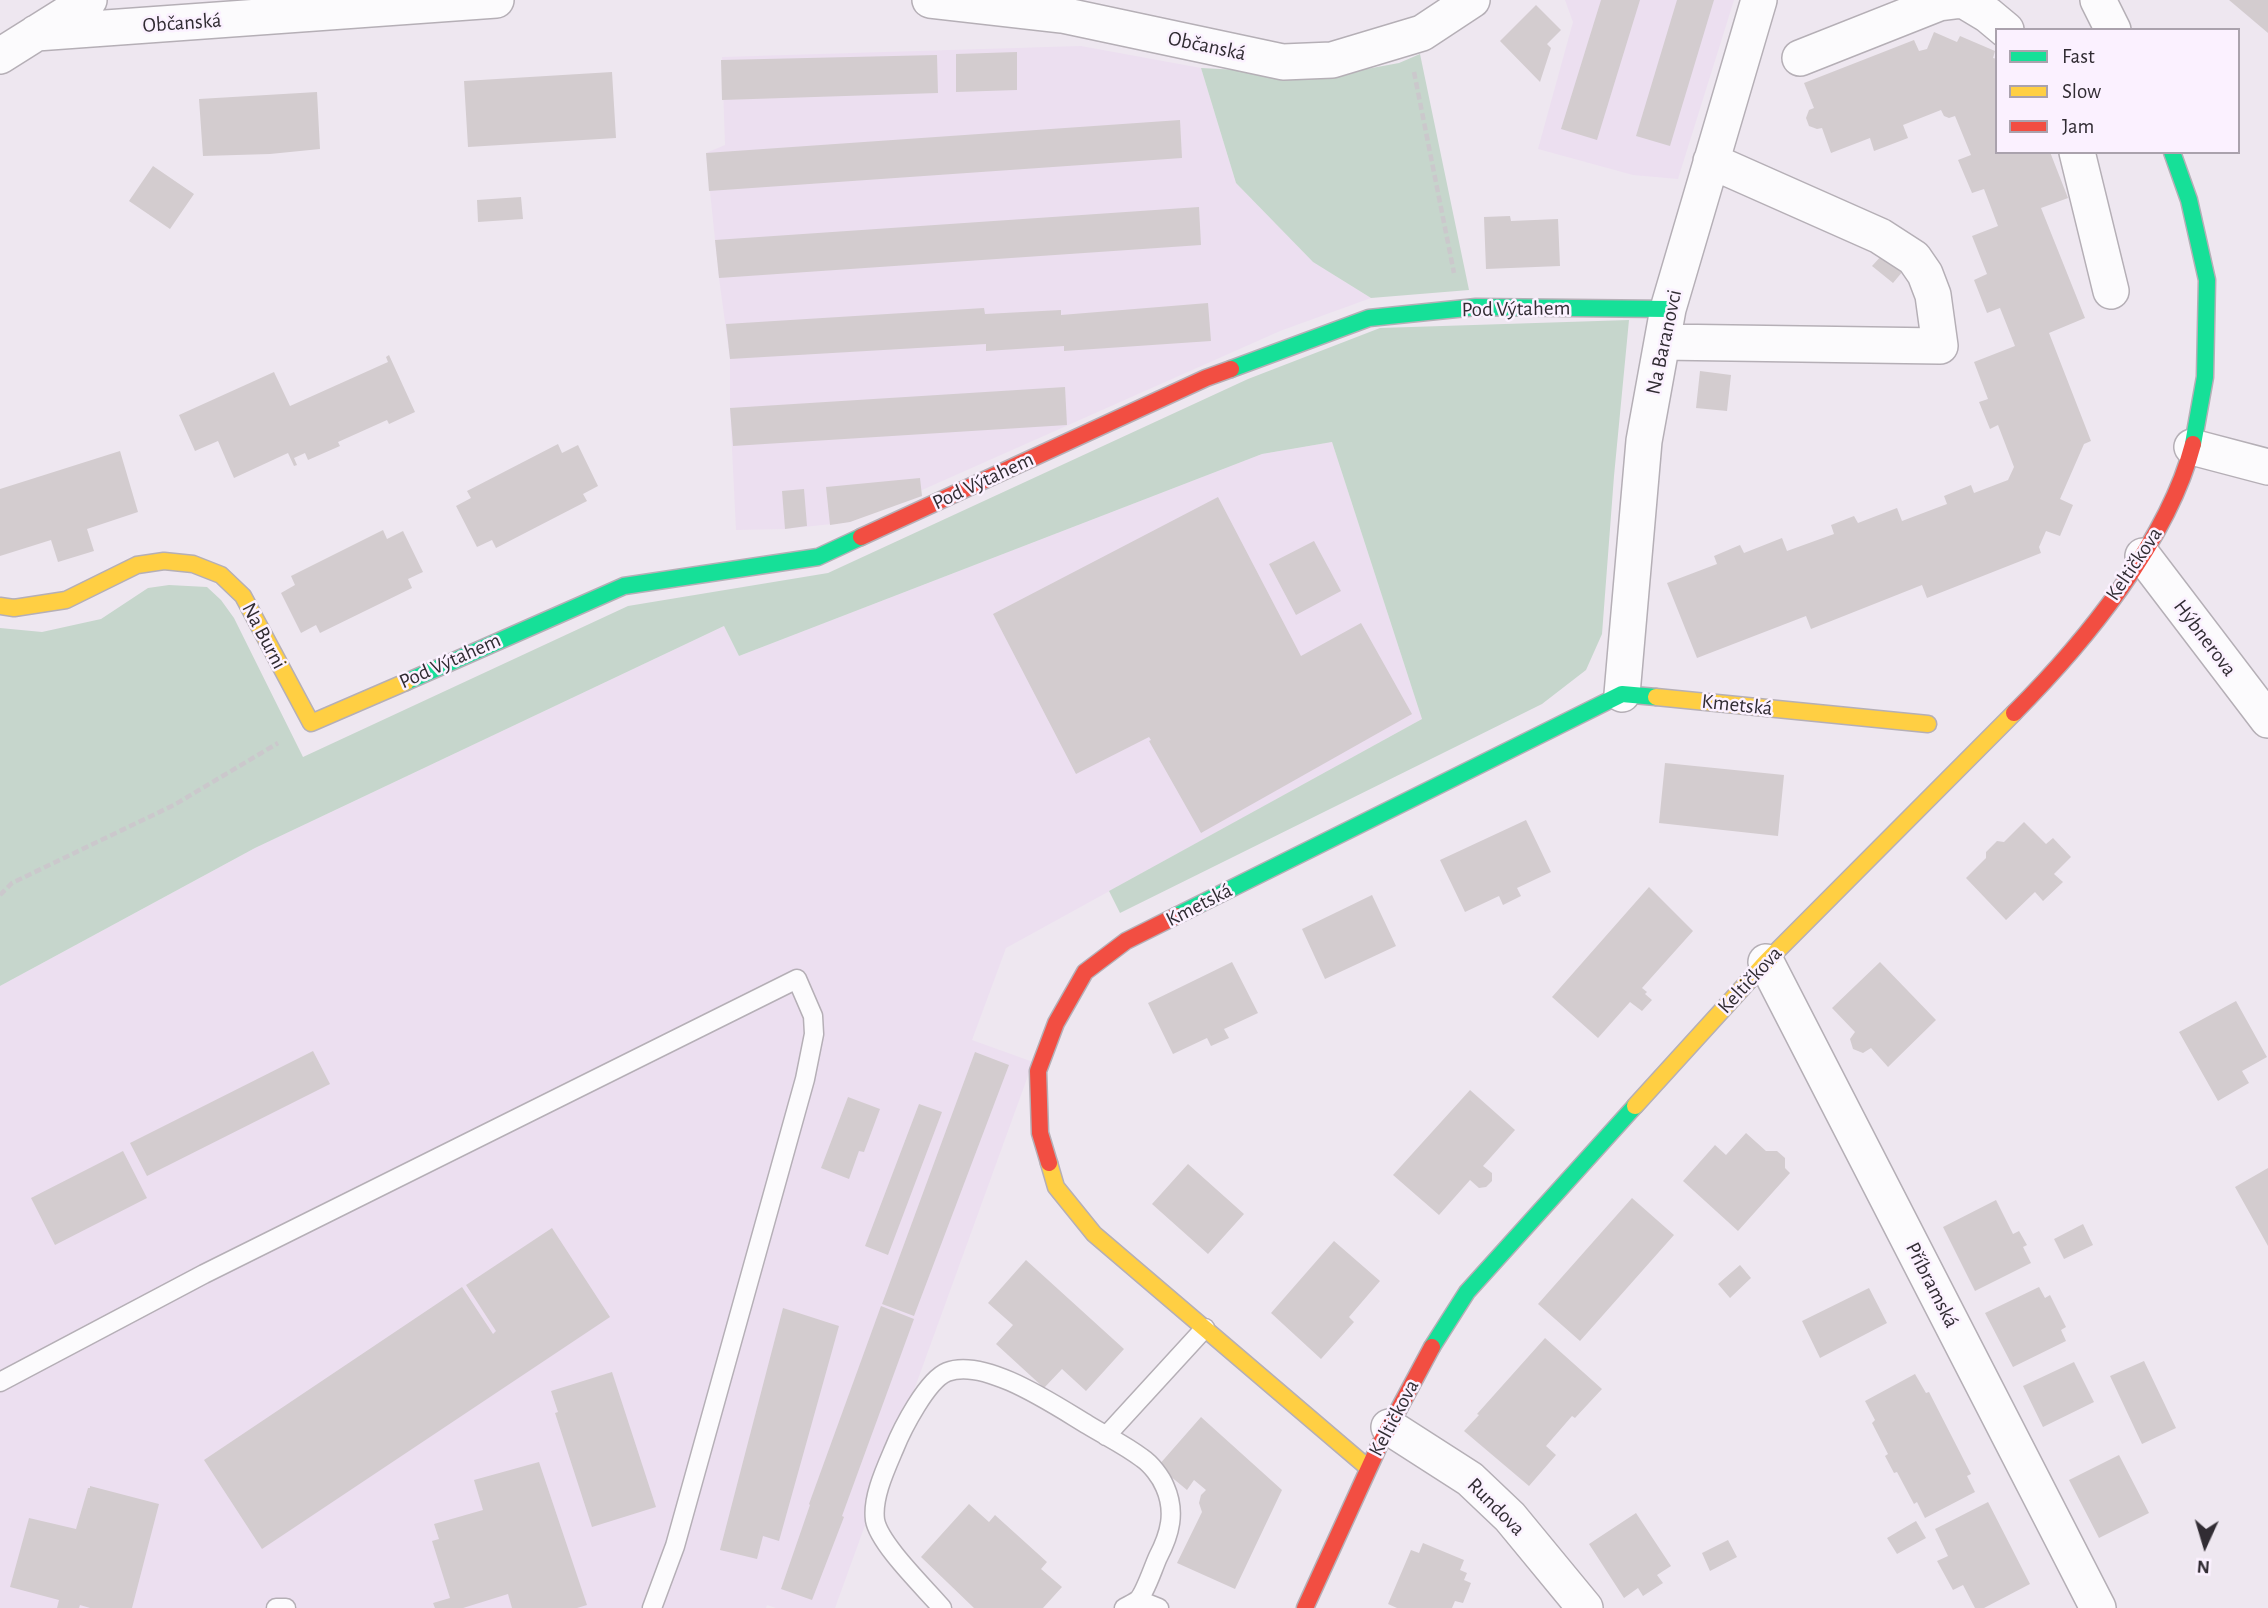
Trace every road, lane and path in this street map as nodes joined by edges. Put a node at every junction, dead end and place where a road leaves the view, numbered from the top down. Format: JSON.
{"nodes":[{"id":1,"x":89,"y":0,"type":"edge"},
{"id":2,"x":496,"y":0,"type":"edge"},
{"id":3,"x":930,"y":0,"type":"edge"},
{"id":4,"x":1472,"y":0,"type":"edge"},
{"id":5,"x":1759,"y":0,"type":"edge"},
{"id":6,"x":2098,"y":0,"type":"edge"},
{"id":7,"x":1938,"y":2,"type":"edge"},
{"id":8,"x":2004,"y":28,"type":"edge"},
{"id":9,"x":2112,"y":28,"type":"edge"},
{"id":10,"x":36,"y":33,"type":"junction"},
{"id":11,"x":1408,"y":38,"type":"junction"},
{"id":12,"x":0,"y":56,"type":"edge"},
{"id":13,"x":1800,"y":58,"type":"dead end"},
{"id":14,"x":2077,"y":154,"type":"edge"},
{"id":15,"x":2173,"y":154,"type":"edge"},
{"id":16,"x":1711,"y":161,"type":"junction"},
{"id":17,"x":2111,"y":291,"type":"dead end"},
{"id":18,"x":1460,"y":308,"type":"junction"},
{"id":19,"x":1665,"y":325,"type":"junction"},
{"id":20,"x":2192,"y":447,"type":"junction"},
{"id":21,"x":2268,"y":467,"type":"edge"},
{"id":22,"x":2143,"y":556,"type":"junction"},
{"id":23,"x":0,"y":606,"type":"edge"},
{"id":24,"x":1622,"y":694,"type":"junction"},
{"id":25,"x":2268,"y":720,"type":"edge"},
{"id":26,"x":311,"y":723,"type":"junction"},
{"id":27,"x":1928,"y":724,"type":"dead end"},
{"id":28,"x":0,"y":895,"type":"edge"},
{"id":29,"x":1766,"y":962,"type":"junction"},
{"id":30,"x":1205,"y":1328,"type":"junction"},
{"id":31,"x":0,"y":1382,"type":"edge"},
{"id":32,"x":1389,"y":1427,"type":"junction"},
{"id":33,"x":1106,"y":1436,"type":"junction"},
{"id":34,"x":1367,"y":1467,"type":"junction"},
{"id":35,"x":1131,"y":1604,"type":"edge"},
{"id":36,"x":276,"y":1608,"type":"edge"},
{"id":37,"x":286,"y":1608,"type":"edge"},
{"id":38,"x":652,"y":1608,"type":"edge"},
{"id":39,"x":943,"y":1608,"type":"edge"},
{"id":40,"x":1159,"y":1608,"type":"edge"},
{"id":41,"x":1305,"y":1608,"type":"edge"},
{"id":42,"x":1585,"y":1608,"type":"edge"},
{"id":43,"x":2098,"y":1608,"type":"edge"}],
"edges":[{"from":1,"to":10,"type":"street"},
{"from":2,"to":10,"type":"street","name":"Občanská"},
{"from":3,"to":11,"type":"street","name":"Občanská"},
{"from":4,"to":11,"type":"street","name":"Občanská"},
{"from":5,"to":16,"type":"street","name":"Na Baranovci"},
{"from":6,"to":9,"type":"street"},
{"from":7,"to":8,"type":"street"},
{"from":7,"to":13,"type":"street"},
{"from":10,"to":12,"type":"street"},
{"from":11,"to":18,"type":"path"},
{"from":14,"to":17,"type":"street"},
{"from":15,"to":20,"type":"street"},
{"from":16,"to":19,"type":"street","name":"Na Baranovci"},
{"from":16,"to":19,"type":"street"},
{"from":18,"to":19,"type":"street","name":"Pod Výtahem"},
{"from":18,"to":26,"type":"street","name":"Pod Výtahem"},
{"from":19,"to":24,"type":"street","name":"Na Baranovci"},
{"from":20,"to":21,"type":"street"},
{"from":20,"to":22,"type":"street","name":"Keltičkova"},
{"from":22,"to":25,"type":"street","name":"Hýbnerova"},
{"from":22,"to":29,"type":"street","name":"Keltičkova"},
{"from":23,"to":26,"type":"street","name":"Na Burni"},
{"from":24,"to":27,"type":"street","name":"Kmetská"},
{"from":24,"to":30,"type":"street","name":"Kmetská"},
{"from":26,"to":28,"type":"path"},
{"from":29,"to":32,"type":"street","name":"Keltičkova"},
{"from":29,"to":43,"type":"street","name":"Příbramská"},
{"from":30,"to":33,"type":"lane"},
{"from":30,"to":34,"type":"street","name":"Kmetská"},
{"from":31,"to":38,"type":"lane"},
{"from":32,"to":34,"type":"street","name":"Keltičkova"},
{"from":32,"to":42,"type":"street","name":"Rundova"},
{"from":33,"to":35,"type":"lane"},
{"from":33,"to":39,"type":"lane"},
{"from":34,"to":41,"type":"street","name":"Keltičkova"},
{"from":35,"to":40,"type":"lane"},
{"from":36,"to":37,"type":"lane"}]}
